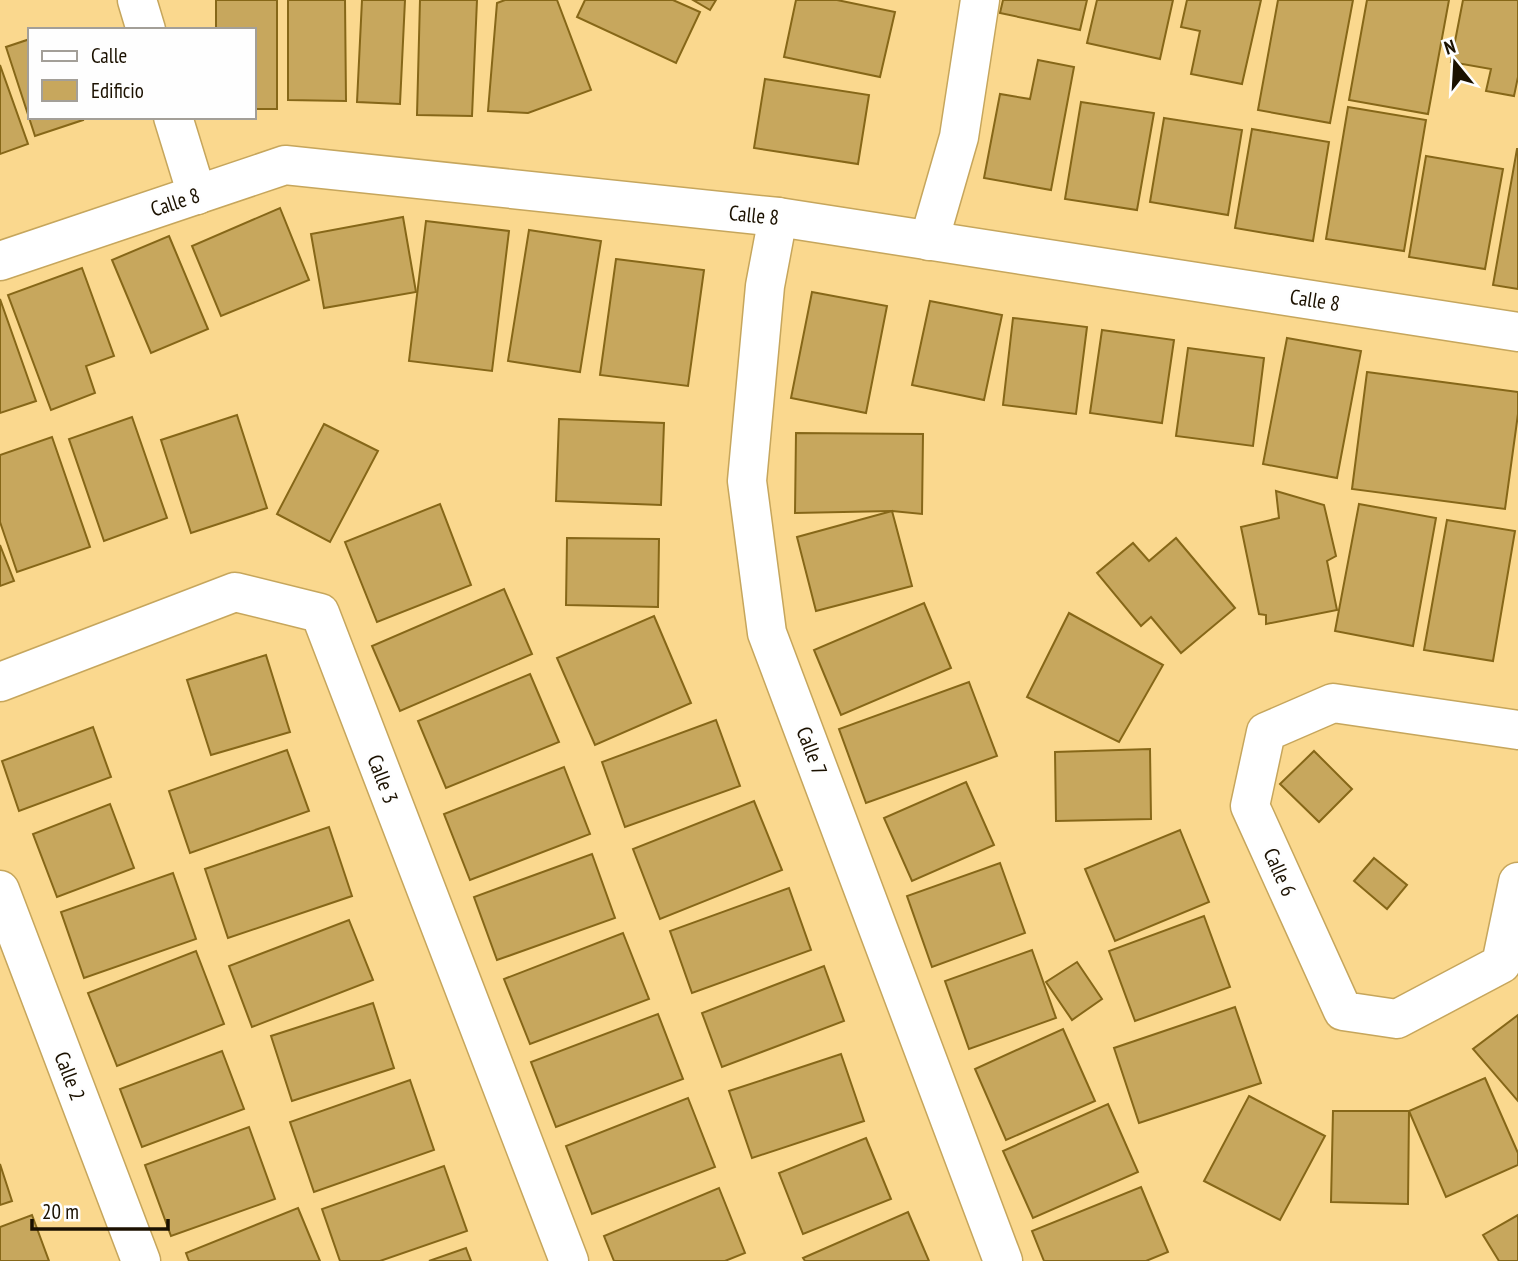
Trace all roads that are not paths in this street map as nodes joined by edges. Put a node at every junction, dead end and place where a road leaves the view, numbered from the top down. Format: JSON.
{"nodes":[{"id":1,"x":137,"y":0,"type":"edge"},
{"id":2,"x":980,"y":0,"type":"edge"},
{"id":3,"x":145,"y":28,"type":"edge"},
{"id":4,"x":174,"y":119,"type":"edge"},
{"id":5,"x":197,"y":195,"type":"junction"},
{"id":6,"x":778,"y":217,"type":"junction"},
{"id":7,"x":929,"y":241,"type":"junction"},
{"id":8,"x":0,"y":261,"type":"edge"},
{"id":9,"x":1518,"y":332,"type":"edge"},
{"id":10,"x":0,"y":682,"type":"edge"},
{"id":11,"x":1518,"y":730,"type":"edge"},
{"id":12,"x":1518,"y":882,"type":"edge"},
{"id":13,"x":0,"y":890,"type":"edge"},
{"id":14,"x":141,"y":1261,"type":"edge"},
{"id":15,"x":569,"y":1261,"type":"edge"},
{"id":16,"x":1003,"y":1261,"type":"edge"}],
"edges":[{"from":1,"to":3,"type":"street"},
{"from":2,"to":7,"type":"street"},
{"from":4,"to":5,"type":"street"},
{"from":5,"to":6,"type":"street","name":"Calle 8"},
{"from":5,"to":8,"type":"street","name":"Calle 8"},
{"from":6,"to":7,"type":"street","name":"Calle 8"},
{"from":6,"to":16,"type":"street","name":"Calle 7"},
{"from":7,"to":9,"type":"street","name":"Calle 8"},
{"from":10,"to":15,"type":"street","name":"Calle 3"},
{"from":11,"to":12,"type":"street","name":"Calle 6"},
{"from":13,"to":14,"type":"street","name":"Calle 2"}]}
